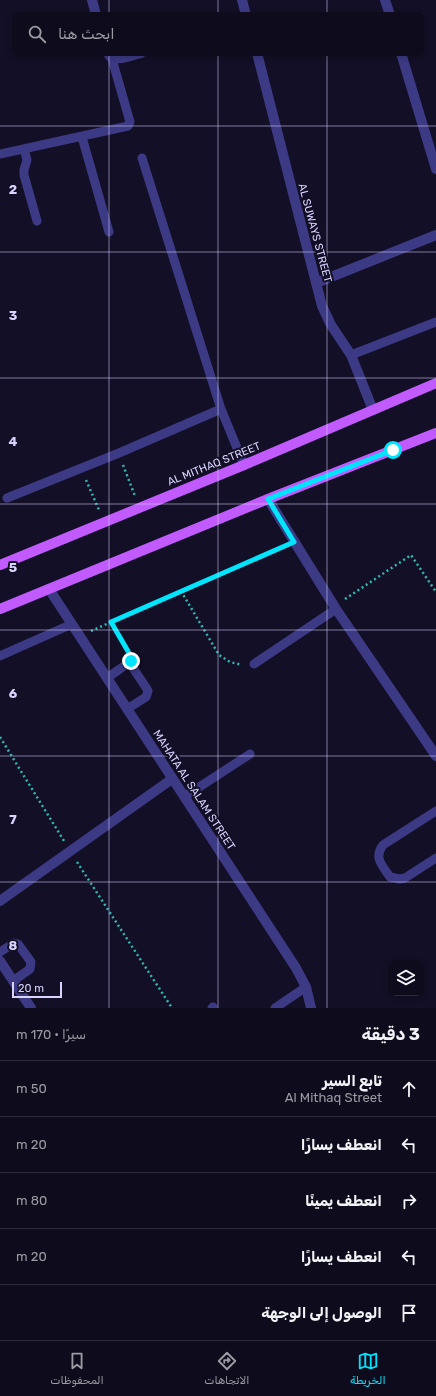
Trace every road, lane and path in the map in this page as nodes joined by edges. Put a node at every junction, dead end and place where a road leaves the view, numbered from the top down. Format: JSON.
{"nodes":[{"id":1,"x":92,"y":0,"type":"edge"},
{"id":2,"x":242,"y":0,"type":"edge"},
{"id":3,"x":385,"y":0,"type":"edge"},
{"id":4,"x":95,"y":12,"type":"edge"},
{"id":5,"x":245,"y":12,"type":"edge"},
{"id":6,"x":389,"y":12,"type":"edge"},
{"id":7,"x":110,"y":56,"type":"edge"},
{"id":8,"x":129,"y":56,"type":"edge"},
{"id":9,"x":258,"y":56,"type":"edge"},
{"id":10,"x":402,"y":56,"type":"edge"},
{"id":11,"x":82,"y":137,"type":"junction"},
{"id":12,"x":24,"y":149,"type":"junction"},
{"id":13,"x":0,"y":154,"type":"edge"},
{"id":14,"x":142,"y":158,"type":"dead end"},
{"id":15,"x":436,"y":169,"type":"edge"},
{"id":16,"x":37,"y":221,"type":"dead end"},
{"id":17,"x":109,"y":232,"type":"dead end"},
{"id":18,"x":436,"y":235,"type":"edge"},
{"id":19,"x":316,"y":283,"type":"junction"},
{"id":20,"x":436,"y":322,"type":"edge"},
{"id":21,"x":351,"y":355,"type":"junction"},
{"id":22,"x":436,"y":383,"type":"edge"},
{"id":23,"x":221,"y":409,"type":"junction"},
{"id":24,"x":373,"y":410,"type":"junction"},
{"id":25,"x":436,"y":433,"type":"edge"},
{"id":26,"x":119,"y":453,"type":"junction"},
{"id":27,"x":244,"y":465,"type":"junction"},
{"id":28,"x":82,"y":468,"type":"junction"},
{"id":29,"x":7,"y":498,"type":"dead end"},
{"id":30,"x":268,"y":499,"type":"junction"},
{"id":31,"x":140,"y":507,"type":"junction"},
{"id":32,"x":103,"y":522,"type":"junction"},
{"id":33,"x":294,"y":542,"type":"junction"},
{"id":34,"x":0,"y":565,"type":"edge"},
{"id":35,"x":49,"y":589,"type":"junction"},
{"id":36,"x":181,"y":591,"type":"junction"},
{"id":37,"x":436,"y":592,"type":"edge"},
{"id":38,"x":335,"y":608,"type":"junction"},
{"id":39,"x":0,"y":609,"type":"edge"},
{"id":40,"x":111,"y":622,"type":"junction"},
{"id":41,"x":72,"y":624,"type":"junction"},
{"id":42,"x":79,"y":636,"type":"junction"},
{"id":43,"x":0,"y":656,"type":"edge"},
{"id":44,"x":254,"y":664,"type":"joint"},
{"id":45,"x":131,"y":665,"type":"junction"},
{"id":46,"x":107,"y":678,"type":"junction"},
{"id":47,"x":127,"y":709,"type":"junction"},
{"id":48,"x":0,"y":737,"type":"edge"},
{"id":49,"x":250,"y":754,"type":"dead end"},
{"id":50,"x":436,"y":756,"type":"edge"},
{"id":51,"x":172,"y":779,"type":"junction"},
{"id":52,"x":184,"y":797,"type":"junction"},
{"id":53,"x":436,"y":811,"type":"edge"},
{"id":54,"x":70,"y":851,"type":"junction"},
{"id":55,"x":436,"y":858,"type":"edge"},
{"id":56,"x":0,"y":901,"type":"edge"},
{"id":57,"x":0,"y":952,"type":"edge"},
{"id":58,"x":0,"y":961,"type":"edge"},
{"id":59,"x":13,"y":981,"type":"junction"},
{"id":60,"x":306,"y":987,"type":"junction"},
{"id":61,"x":31,"y":1008,"type":"edge"},
{"id":62,"x":172,"y":1008,"type":"edge"},
{"id":63,"x":275,"y":1008,"type":"edge"},
{"id":64,"x":311,"y":1008,"type":"edge"}],
"edges":[{"from":1,"to":4,"type":"street"},
{"from":2,"to":5,"type":"street"},
{"from":3,"to":6,"type":"street"},
{"from":7,"to":8,"type":"street"},
{"from":7,"to":11,"type":"lane"},
{"from":9,"to":19,"type":"street","name":"AL SUWAYS STREET"},
{"from":10,"to":15,"type":"street"},
{"from":11,"to":12,"type":"lane"},
{"from":11,"to":17,"type":"lane"},
{"from":12,"to":13,"type":"lane"},
{"from":12,"to":16,"type":"lane"},
{"from":14,"to":23,"type":"lane"},
{"from":18,"to":19,"type":"street"},
{"from":19,"to":21,"type":"street","name":"AL SUWAYS STREET"},
{"from":20,"to":21,"type":"lane"},
{"from":21,"to":24,"type":"street","name":"AL SUWAYS STREET"},
{"from":22,"to":24,"type":"main road","name":"AL MITHAQ STREET"},
{"from":23,"to":26,"type":"lane"},
{"from":23,"to":27,"type":"lane"},
{"from":24,"to":27,"type":"main road","name":"AL MITHAQ STREET"},
{"from":25,"to":30,"type":"main road"},
{"from":26,"to":28,"type":"lane"},
{"from":26,"to":31,"type":"path"},
{"from":27,"to":31,"type":"main road","name":"AL MITHAQ STREET"},
{"from":28,"to":29,"type":"lane"},
{"from":28,"to":32,"type":"path"},
{"from":30,"to":33,"type":"street"},
{"from":30,"to":35,"type":"main road"},
{"from":31,"to":32,"type":"main road","name":"AL MITHAQ STREET"},
{"from":32,"to":34,"type":"main road","name":"AL MITHAQ STREET"},
{"from":33,"to":36,"type":"path"},
{"from":33,"to":38,"type":"street"},
{"from":35,"to":39,"type":"main road"},
{"from":35,"to":41,"type":"street","name":"MAHATA AL SALAM STREET"},
{"from":36,"to":40,"type":"path"},
{"from":36,"to":44,"type":"path"},
{"from":37,"to":38,"type":"path"},
{"from":38,"to":44,"type":"lane"},
{"from":38,"to":50,"type":"street"},
{"from":40,"to":42,"type":"path"},
{"from":40,"to":45,"type":"path"},
{"from":41,"to":42,"type":"street","name":"MAHATA AL SALAM STREET"},
{"from":41,"to":43,"type":"lane"},
{"from":42,"to":46,"type":"street","name":"MAHATA AL SALAM STREET"},
{"from":45,"to":46,"type":"lane"},
{"from":45,"to":47,"type":"lane"},
{"from":46,"to":47,"type":"street","name":"MAHATA AL SALAM STREET"},
{"from":47,"to":51,"type":"street","name":"MAHATA AL SALAM STREET"},
{"from":48,"to":54,"type":"path"},
{"from":49,"to":52,"type":"lane"},
{"from":51,"to":52,"type":"street","name":"MAHATA AL SALAM STREET"},
{"from":51,"to":54,"type":"street"},
{"from":52,"to":60,"type":"street","name":"MAHATA AL SALAM STREET"},
{"from":53,"to":55,"type":"lane"},
{"from":54,"to":56,"type":"street"},
{"from":54,"to":62,"type":"path"},
{"from":57,"to":59,"type":"lane"},
{"from":58,"to":59,"type":"street"},
{"from":59,"to":61,"type":"street"},
{"from":60,"to":63,"type":"lane"},
{"from":60,"to":64,"type":"street","name":"MAHATA AL SALAM STREET"}]}
